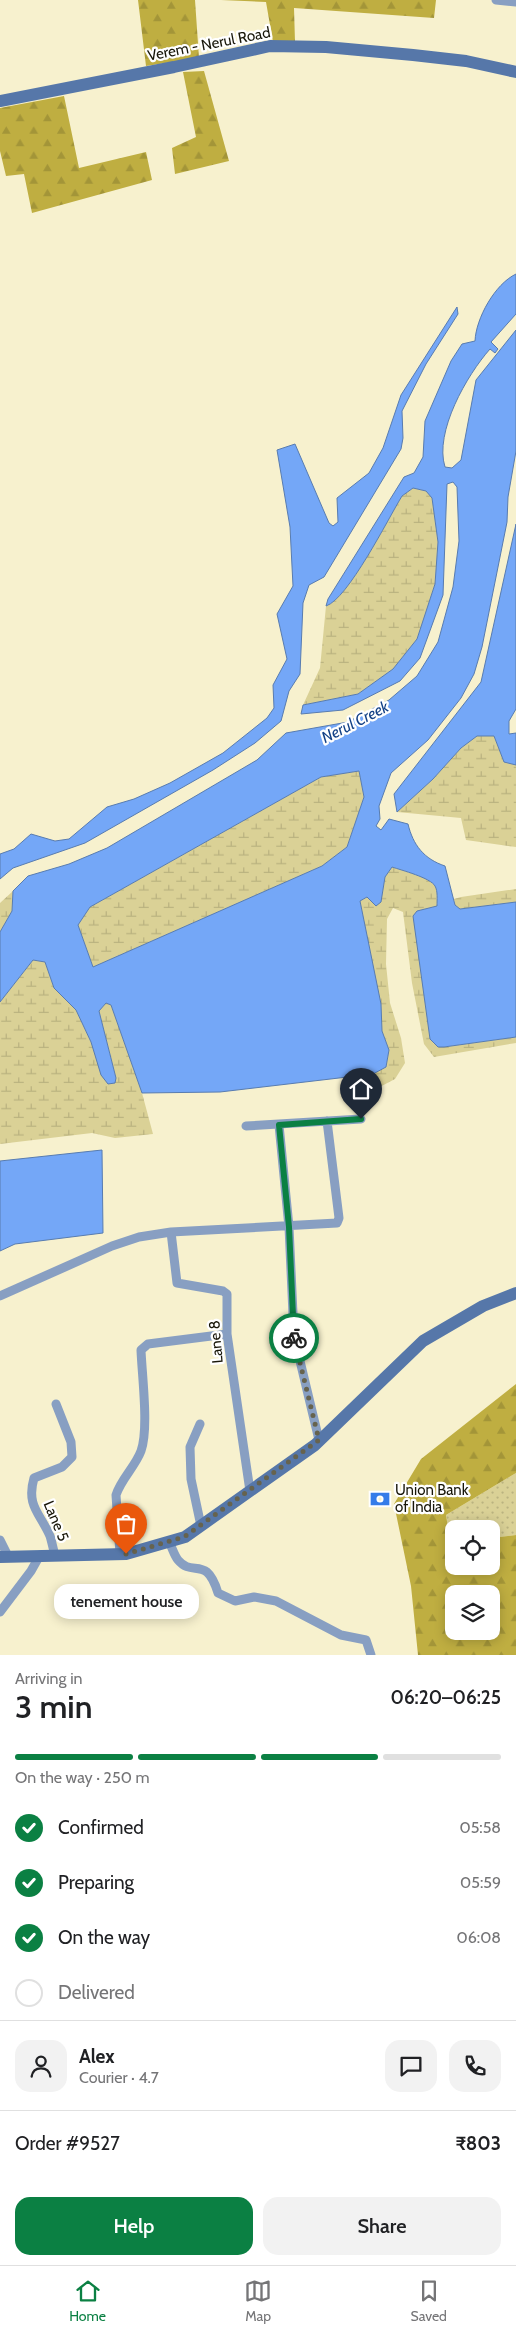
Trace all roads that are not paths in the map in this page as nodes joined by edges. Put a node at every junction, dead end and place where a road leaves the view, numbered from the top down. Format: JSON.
{"nodes":[{"id":1,"x":496,"y":0,"type":"edge"},
{"id":2,"x":516,"y":2,"type":"edge"},
{"id":3,"x":516,"y":72,"type":"edge"},
{"id":4,"x":0,"y":101,"type":"edge"},
{"id":5,"x":361,"y":1119,"type":"dead end"},
{"id":6,"x":327,"y":1122,"type":"junction"},
{"id":7,"x":279,"y":1125,"type":"junction"},
{"id":8,"x":246,"y":1126,"type":"dead end"},
{"id":9,"x":289,"y":1227,"type":"junction"},
{"id":10,"x":171,"y":1232,"type":"junction"},
{"id":11,"x":516,"y":1293,"type":"edge"},
{"id":12,"x":0,"y":1296,"type":"edge"},
{"id":13,"x":227,"y":1334,"type":"junction"},
{"id":14,"x":56,"y":1404,"type":"dead end"},
{"id":15,"x":200,"y":1424,"type":"dead end"},
{"id":16,"x":319,"y":1440,"type":"junction"},
{"id":17,"x":250,"y":1491,"type":"junction"},
{"id":18,"x":201,"y":1526,"type":"junction"},
{"id":19,"x":0,"y":1540,"type":"edge"},
{"id":20,"x":169,"y":1542,"type":"junction"},
{"id":21,"x":120,"y":1554,"type":"junction"},
{"id":22,"x":40,"y":1555,"type":"junction"},
{"id":23,"x":55,"y":1555,"type":"junction"},
{"id":24,"x":4,"y":1557,"type":"edge"},
{"id":25,"x":0,"y":1612,"type":"edge"},
{"id":26,"x":371,"y":1655,"type":"edge"}],
"edges":[{"from":1,"to":2,"type":"street"},
{"from":3,"to":4,"type":"main road","name":"Verem - Nerul Road"},
{"from":5,"to":6,"type":"street"},
{"from":6,"to":7,"type":"street"},
{"from":6,"to":9,"type":"street"},
{"from":7,"to":8,"type":"street"},
{"from":7,"to":9,"type":"street"},
{"from":9,"to":10,"type":"street"},
{"from":9,"to":16,"type":"street"},
{"from":10,"to":12,"type":"street"},
{"from":10,"to":13,"type":"street","name":"Lane 8"},
{"from":11,"to":16,"type":"main road"},
{"from":13,"to":17,"type":"street","name":"Lane 8"},
{"from":13,"to":21,"type":"street"},
{"from":14,"to":23,"type":"street","name":"Lane 5"},
{"from":15,"to":18,"type":"street"},
{"from":16,"to":17,"type":"main road"},
{"from":17,"to":18,"type":"main road"},
{"from":18,"to":20,"type":"main road"},
{"from":19,"to":24,"type":"street"},
{"from":20,"to":21,"type":"main road"},
{"from":20,"to":26,"type":"street"},
{"from":21,"to":23,"type":"main road"},
{"from":22,"to":23,"type":"main road"},
{"from":22,"to":24,"type":"main road"},
{"from":22,"to":25,"type":"street"}]}
